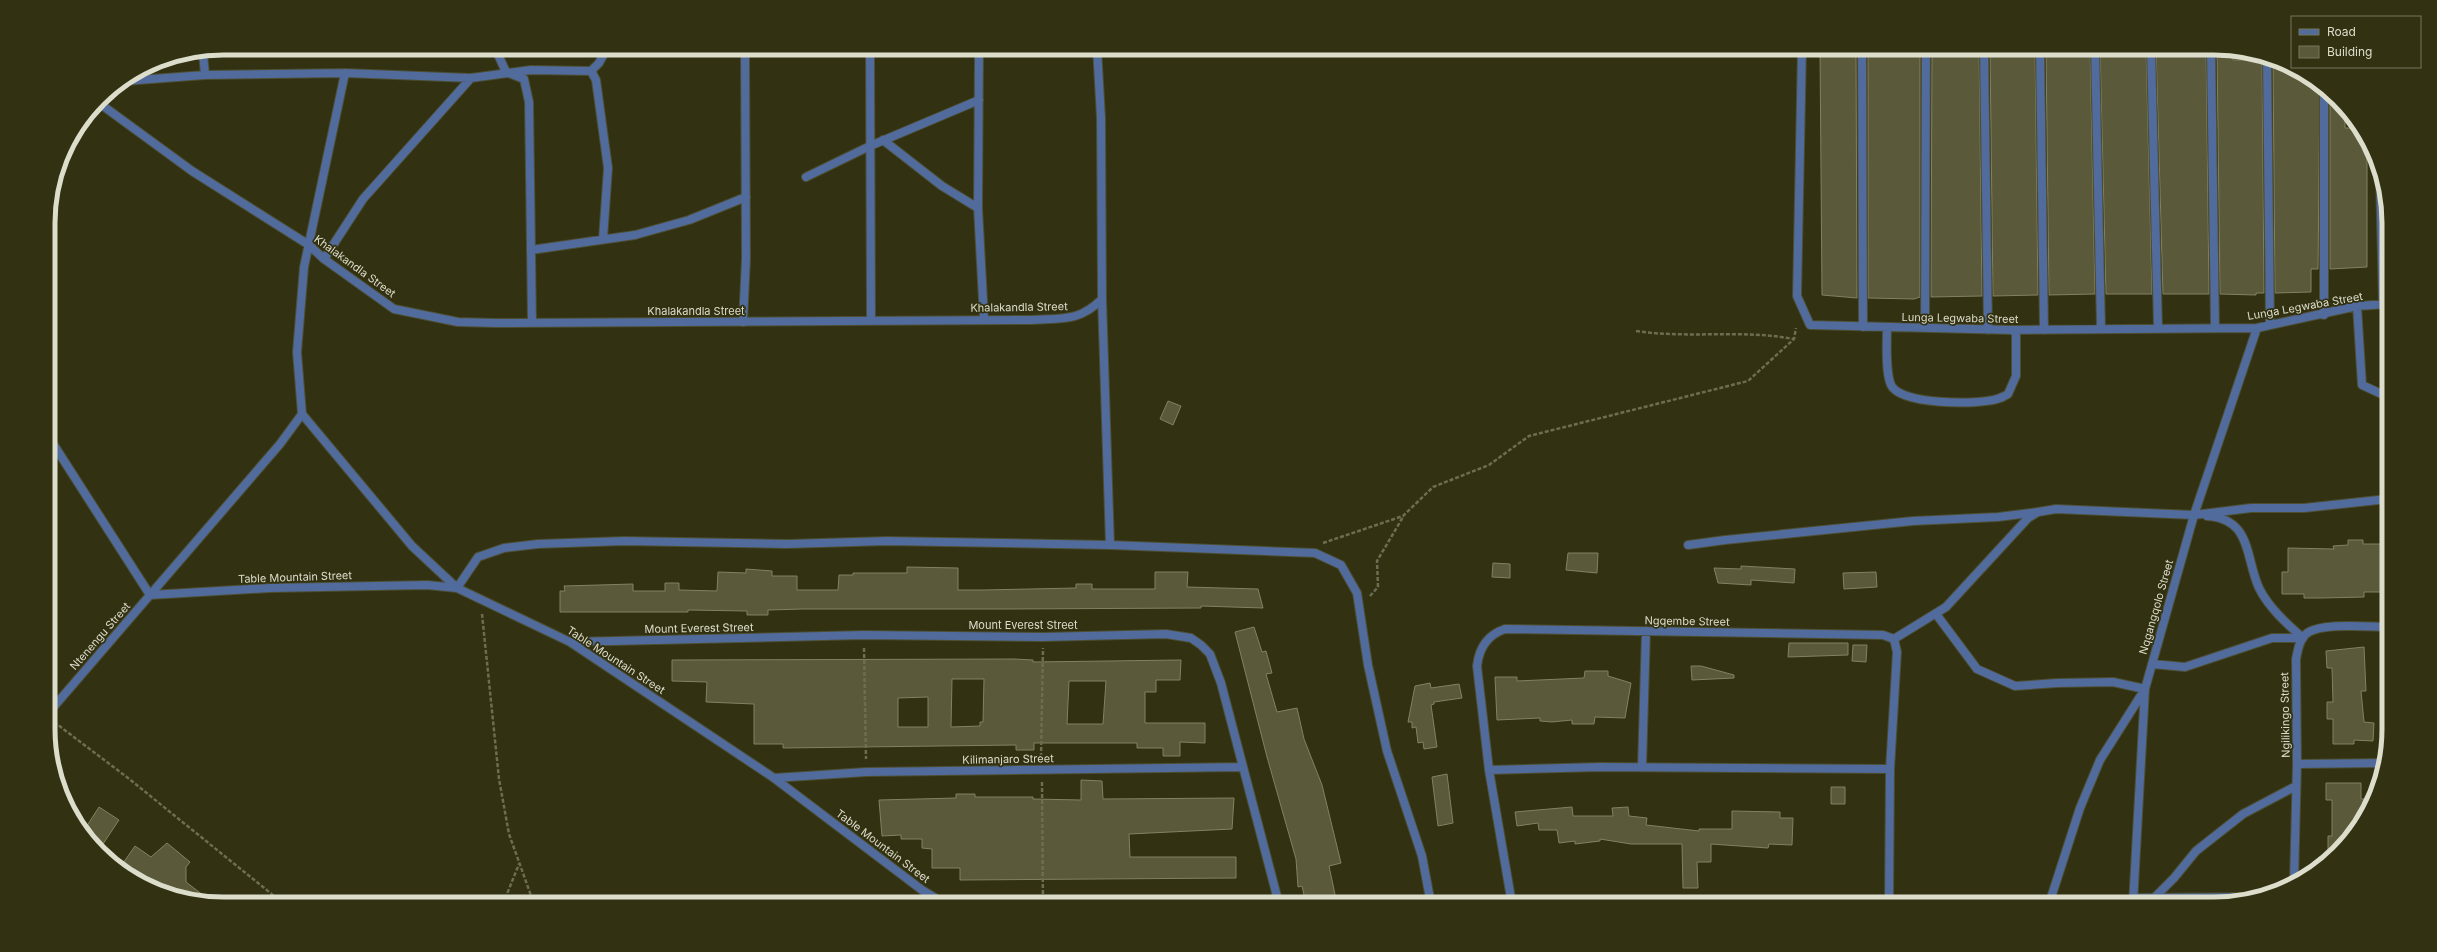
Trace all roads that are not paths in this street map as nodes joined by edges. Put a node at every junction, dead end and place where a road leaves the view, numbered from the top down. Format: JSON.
{"nodes":[{"id":1,"x":499,"y":55,"type":"edge"},
{"id":2,"x":603,"y":55,"type":"edge"},
{"id":3,"x":745,"y":55,"type":"edge"},
{"id":4,"x":870,"y":55,"type":"edge"},
{"id":5,"x":979,"y":55,"type":"edge"},
{"id":6,"x":1097,"y":55,"type":"edge"},
{"id":7,"x":1802,"y":55,"type":"edge"},
{"id":8,"x":1862,"y":55,"type":"edge"},
{"id":9,"x":1926,"y":55,"type":"edge"},
{"id":10,"x":1984,"y":55,"type":"edge"},
{"id":11,"x":2040,"y":55,"type":"edge"},
{"id":12,"x":2095,"y":55,"type":"edge"},
{"id":13,"x":2151,"y":55,"type":"edge"},
{"id":14,"x":2211,"y":55,"type":"edge"},
{"id":15,"x":203,"y":56,"type":"edge"},
{"id":16,"x":2267,"y":64,"type":"edge"},
{"id":17,"x":591,"y":71,"type":"junction"},
{"id":18,"x":506,"y":72,"type":"junction"},
{"id":19,"x":345,"y":73,"type":"junction"},
{"id":20,"x":205,"y":75,"type":"junction"},
{"id":21,"x":471,"y":78,"type":"junction"},
{"id":22,"x":135,"y":80,"type":"edge"},
{"id":23,"x":2324,"y":96,"type":"edge"},
{"id":24,"x":979,"y":100,"type":"junction"},
{"id":25,"x":103,"y":106,"type":"edge"},
{"id":26,"x":883,"y":140,"type":"junction"},
{"id":27,"x":870,"y":146,"type":"junction"},
{"id":28,"x":806,"y":177,"type":"dead end"},
{"id":29,"x":746,"y":197,"type":"junction"},
{"id":30,"x":2381,"y":202,"type":"edge"},
{"id":31,"x":978,"y":208,"type":"junction"},
{"id":32,"x":2382,"y":226,"type":"edge"},
{"id":33,"x":603,"y":239,"type":"junction"},
{"id":34,"x":309,"y":245,"type":"junction"},
{"id":35,"x":531,"y":250,"type":"junction"},
{"id":36,"x":324,"y":259,"type":"junction"},
{"id":37,"x":1102,"y":299,"type":"junction"},
{"id":38,"x":2382,"y":304,"type":"edge"},
{"id":39,"x":2357,"y":306,"type":"junction"},
{"id":40,"x":2324,"y":315,"type":"junction"},
{"id":41,"x":984,"y":319,"type":"junction"},
{"id":42,"x":871,"y":320,"type":"junction"},
{"id":43,"x":743,"y":322,"type":"junction"},
{"id":44,"x":532,"y":323,"type":"junction"},
{"id":45,"x":2270,"y":325,"type":"junction"},
{"id":46,"x":1863,"y":327,"type":"junction"},
{"id":47,"x":1887,"y":327,"type":"junction"},
{"id":48,"x":2215,"y":327,"type":"junction"},
{"id":49,"x":1925,"y":328,"type":"junction"},
{"id":50,"x":2158,"y":328,"type":"junction"},
{"id":51,"x":2257,"y":328,"type":"junction"},
{"id":52,"x":2101,"y":329,"type":"junction"},
{"id":53,"x":1988,"y":330,"type":"junction"},
{"id":54,"x":2013,"y":330,"type":"junction"},
{"id":55,"x":2044,"y":330,"type":"junction"},
{"id":56,"x":2382,"y":394,"type":"edge"},
{"id":57,"x":302,"y":414,"type":"junction"},
{"id":58,"x":55,"y":447,"type":"edge"},
{"id":59,"x":2382,"y":500,"type":"edge"},
{"id":60,"x":2038,"y":512,"type":"junction"},
{"id":61,"x":2194,"y":515,"type":"junction"},
{"id":62,"x":1110,"y":545,"type":"junction"},
{"id":63,"x":1688,"y":545,"type":"dead end"},
{"id":64,"x":457,"y":588,"type":"junction"},
{"id":65,"x":150,"y":595,"type":"junction"},
{"id":66,"x":1936,"y":614,"type":"junction"},
{"id":67,"x":2382,"y":627,"type":"edge"},
{"id":68,"x":1646,"y":631,"type":"junction"},
{"id":69,"x":2303,"y":638,"type":"junction"},
{"id":70,"x":1894,"y":639,"type":"junction"},
{"id":71,"x":570,"y":642,"type":"junction"},
{"id":72,"x":2152,"y":664,"type":"junction"},
{"id":73,"x":2145,"y":689,"type":"junction"},
{"id":74,"x":55,"y":705,"type":"edge"},
{"id":75,"x":2378,"y":763,"type":"edge"},
{"id":76,"x":2297,"y":764,"type":"junction"},
{"id":77,"x":1242,"y":767,"type":"junction"},
{"id":78,"x":1642,"y":767,"type":"junction"},
{"id":79,"x":1890,"y":769,"type":"junction"},
{"id":80,"x":1489,"y":770,"type":"junction"},
{"id":81,"x":774,"y":778,"type":"junction"},
{"id":82,"x":2296,"y":786,"type":"junction"},
{"id":83,"x":2294,"y":876,"type":"edge"},
{"id":84,"x":934,"y":897,"type":"edge"},
{"id":85,"x":1277,"y":897,"type":"edge"},
{"id":86,"x":1431,"y":897,"type":"edge"},
{"id":87,"x":1511,"y":897,"type":"edge"},
{"id":88,"x":1889,"y":897,"type":"edge"},
{"id":89,"x":2051,"y":897,"type":"edge"},
{"id":90,"x":2133,"y":897,"type":"edge"},
{"id":91,"x":2155,"y":897,"type":"edge"}],
"edges":[{"from":1,"to":18,"type":"street"},
{"from":2,"to":17,"type":"street"},
{"from":3,"to":29,"type":"street"},
{"from":4,"to":27,"type":"street"},
{"from":5,"to":24,"type":"street"},
{"from":6,"to":37,"type":"street"},
{"from":7,"to":46,"type":"street","name":"Lunga Legwaba Street"},
{"from":8,"to":46,"type":"street"},
{"from":9,"to":49,"type":"street"},
{"from":10,"to":53,"type":"street"},
{"from":11,"to":55,"type":"street"},
{"from":12,"to":52,"type":"street"},
{"from":13,"to":50,"type":"street"},
{"from":14,"to":48,"type":"street"},
{"from":15,"to":20,"type":"street"},
{"from":16,"to":45,"type":"street"},
{"from":17,"to":18,"type":"street"},
{"from":17,"to":33,"type":"street"},
{"from":18,"to":21,"type":"street"},
{"from":18,"to":35,"type":"street"},
{"from":19,"to":20,"type":"street"},
{"from":19,"to":21,"type":"street"},
{"from":19,"to":34,"type":"street"},
{"from":20,"to":22,"type":"street"},
{"from":21,"to":36,"type":"street"},
{"from":23,"to":40,"type":"street"},
{"from":24,"to":26,"type":"street"},
{"from":24,"to":31,"type":"street"},
{"from":25,"to":34,"type":"street","name":"Khalakandla Street"},
{"from":26,"to":27,"type":"street"},
{"from":26,"to":31,"type":"street"},
{"from":27,"to":28,"type":"street"},
{"from":27,"to":42,"type":"street"},
{"from":29,"to":33,"type":"street"},
{"from":29,"to":43,"type":"street"},
{"from":30,"to":32,"type":"street"},
{"from":31,"to":41,"type":"street"},
{"from":33,"to":35,"type":"street"},
{"from":34,"to":36,"type":"street","name":"Khalakandla Street"},
{"from":34,"to":57,"type":"street"},
{"from":35,"to":44,"type":"street"},
{"from":36,"to":44,"type":"street","name":"Khalakandla Street"},
{"from":37,"to":41,"type":"street","name":"Khalakandla Street"},
{"from":37,"to":62,"type":"street"},
{"from":38,"to":39,"type":"street","name":"Lunga Legwaba Street"},
{"from":39,"to":40,"type":"street","name":"Lunga Legwaba Street"},
{"from":39,"to":56,"type":"street"},
{"from":40,"to":45,"type":"street","name":"Lunga Legwaba Street"},
{"from":41,"to":42,"type":"street","name":"Khalakandla Street"},
{"from":42,"to":43,"type":"street","name":"Khalakandla Street"},
{"from":43,"to":44,"type":"street","name":"Khalakandla Street"},
{"from":45,"to":51,"type":"street","name":"Lunga Legwaba Street"},
{"from":46,"to":47,"type":"street","name":"Lunga Legwaba Street"},
{"from":47,"to":49,"type":"street","name":"Lunga Legwaba Street"},
{"from":47,"to":54,"type":"street"},
{"from":48,"to":50,"type":"street","name":"Lunga Legwaba Street"},
{"from":48,"to":51,"type":"street","name":"Lunga Legwaba Street"},
{"from":49,"to":53,"type":"street","name":"Lunga Legwaba Street"},
{"from":50,"to":52,"type":"street","name":"Lunga Legwaba Street"},
{"from":51,"to":61,"type":"street","name":"Nqgangqolo Street"},
{"from":52,"to":55,"type":"street","name":"Lunga Legwaba Street"},
{"from":53,"to":54,"type":"street","name":"Lunga Legwaba Street"},
{"from":54,"to":55,"type":"street","name":"Lunga Legwaba Street"},
{"from":57,"to":64,"type":"street"},
{"from":57,"to":65,"type":"street","name":"Ntenengu Street"},
{"from":58,"to":65,"type":"street"},
{"from":59,"to":61,"type":"street"},
{"from":60,"to":61,"type":"street"},
{"from":60,"to":63,"type":"street"},
{"from":60,"to":66,"type":"street"},
{"from":61,"to":69,"type":"street"},
{"from":61,"to":72,"type":"street","name":"Nqgangqolo Street"},
{"from":62,"to":64,"type":"street"},
{"from":62,"to":86,"type":"street"},
{"from":64,"to":65,"type":"street","name":"Table Mountain Street"},
{"from":64,"to":71,"type":"street","name":"Table Mountain Street"},
{"from":65,"to":74,"type":"street","name":"Ntenengu Street"},
{"from":66,"to":70,"type":"street"},
{"from":66,"to":73,"type":"street"},
{"from":67,"to":69,"type":"street"},
{"from":68,"to":70,"type":"street","name":"Ngqembe Street"},
{"from":68,"to":78,"type":"street"},
{"from":68,"to":80,"type":"street","name":"Ngqembe Street"},
{"from":69,"to":72,"type":"street"},
{"from":69,"to":76,"type":"street","name":"Ngilikingo Street"},
{"from":70,"to":79,"type":"street"},
{"from":71,"to":77,"type":"street","name":"Mount Everest Street"},
{"from":71,"to":81,"type":"street","name":"Table Mountain Street"},
{"from":72,"to":73,"type":"street","name":"Nqgangqolo Street"},
{"from":73,"to":89,"type":"street"},
{"from":73,"to":90,"type":"street","name":"Nqgangqolo Street"},
{"from":75,"to":76,"type":"street"},
{"from":76,"to":82,"type":"street","name":"Ngilikingo Street"},
{"from":77,"to":81,"type":"street","name":"Kilimanjaro Street"},
{"from":77,"to":85,"type":"street","name":"Mount Everest Street"},
{"from":78,"to":79,"type":"street"},
{"from":78,"to":80,"type":"street"},
{"from":79,"to":88,"type":"street"},
{"from":80,"to":87,"type":"street","name":"Ngqembe Street"},
{"from":81,"to":84,"type":"street","name":"Table Mountain Street"},
{"from":82,"to":83,"type":"street","name":"Ngilikingo Street"},
{"from":82,"to":91,"type":"street"}]}
